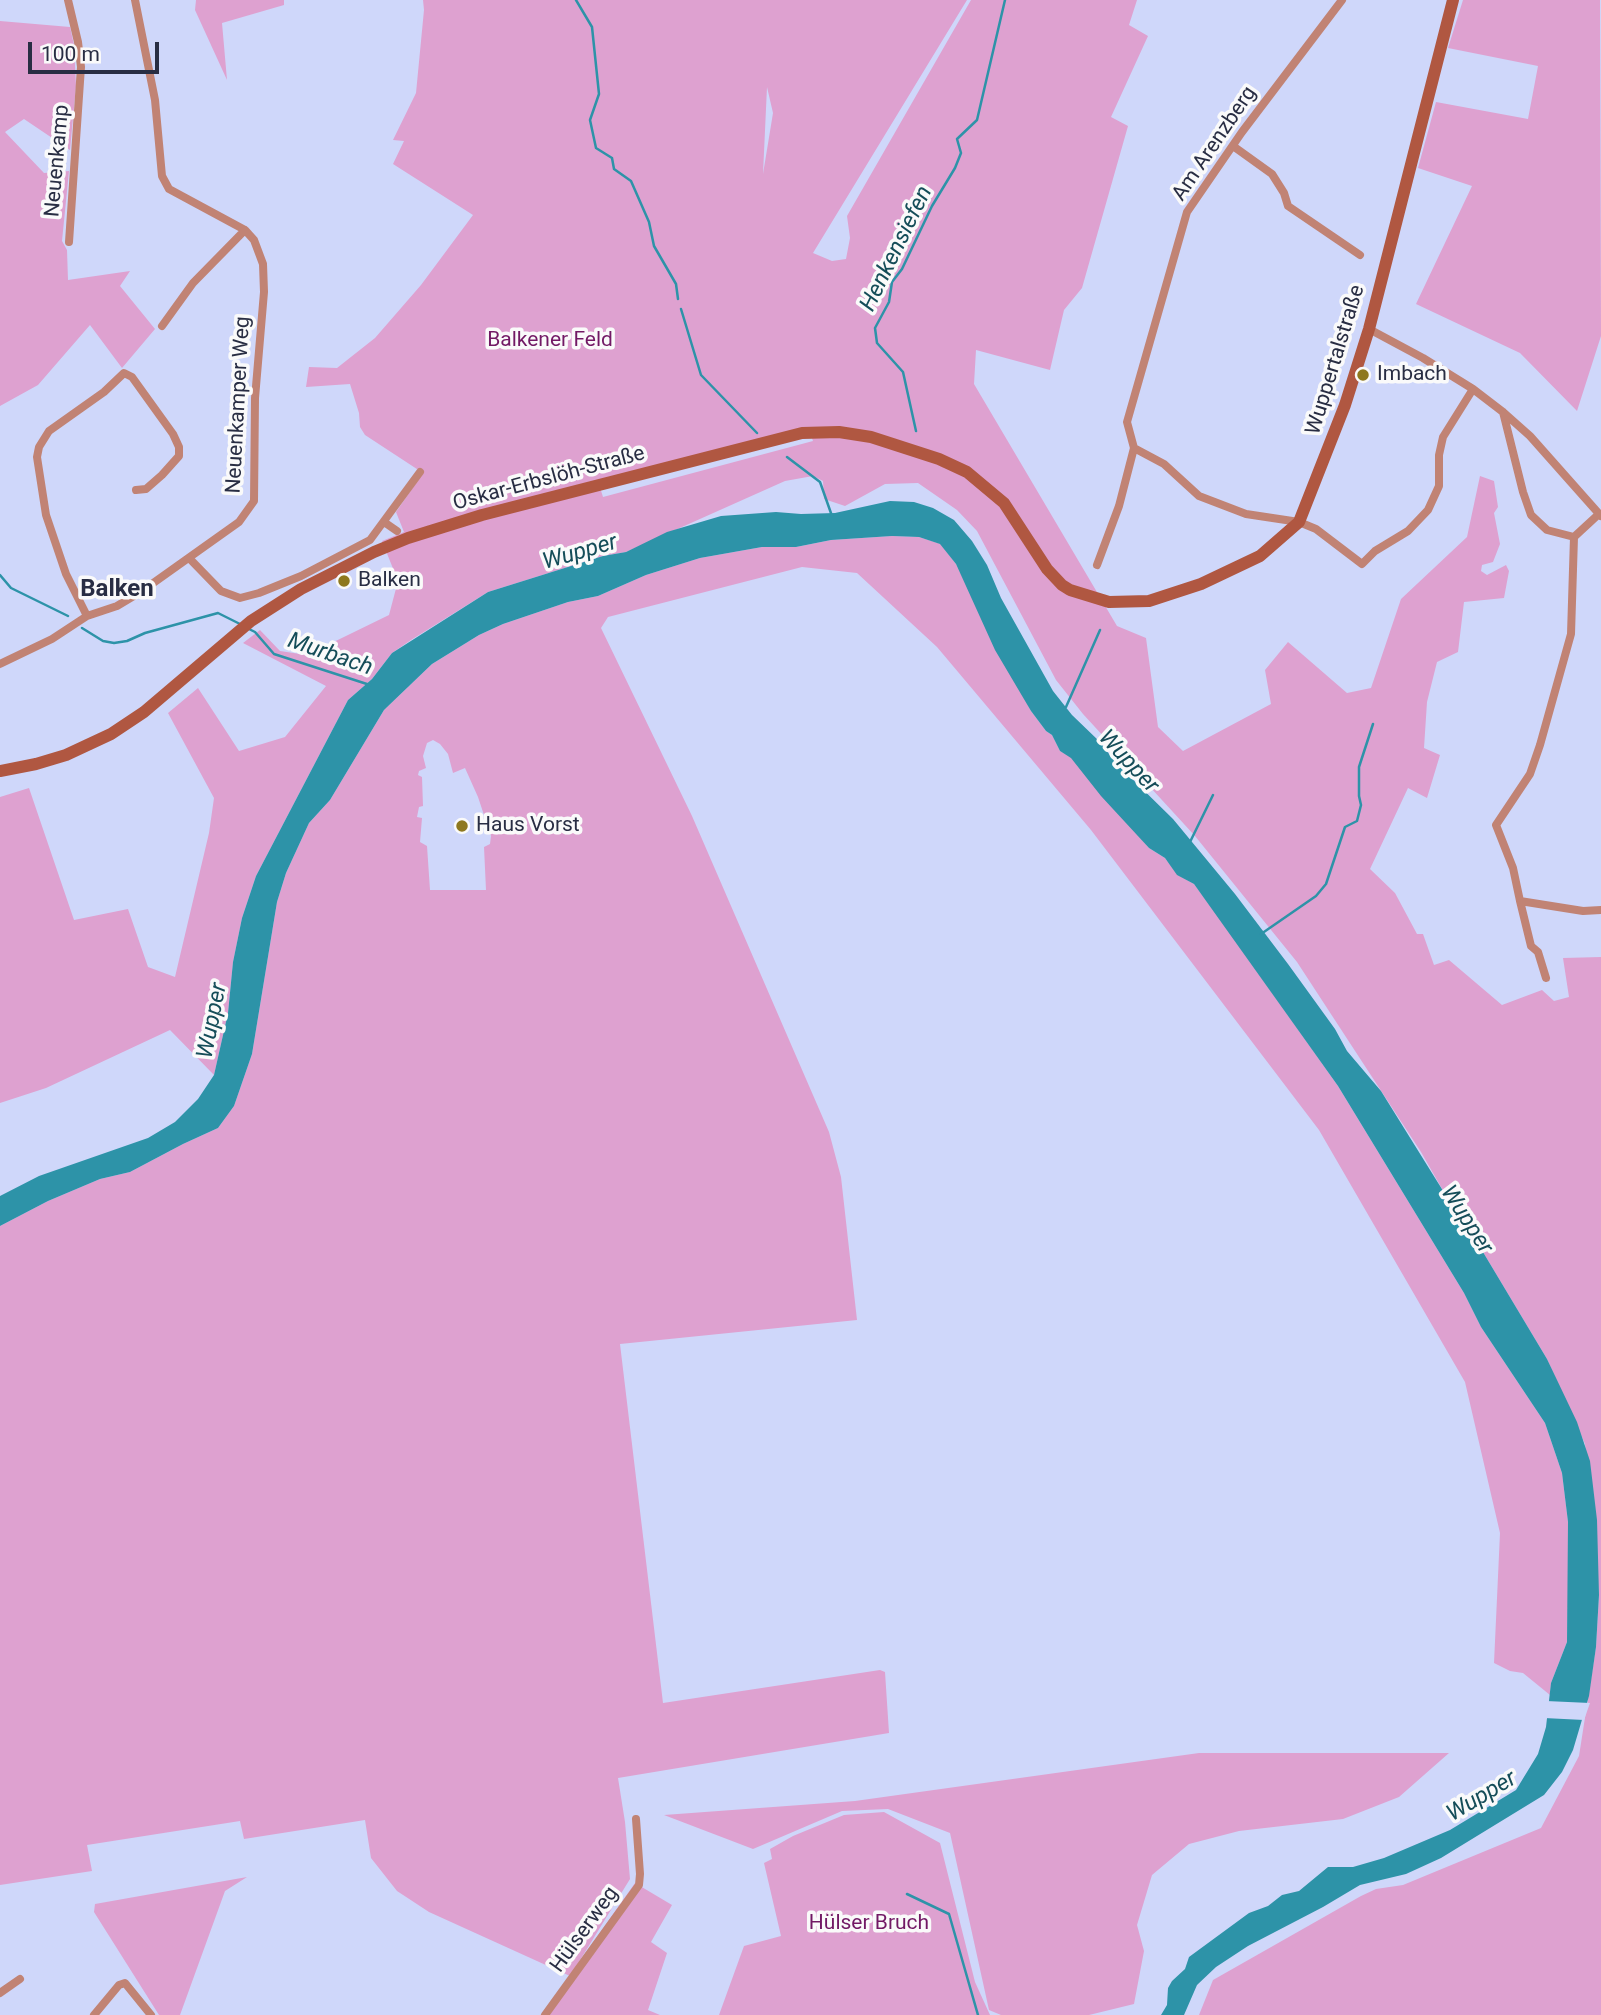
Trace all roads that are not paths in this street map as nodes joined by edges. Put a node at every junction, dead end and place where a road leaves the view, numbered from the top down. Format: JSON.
{"nodes":[{"id":1,"x":68,"y":0,"type":"edge"},
{"id":2,"x":135,"y":0,"type":"edge"},
{"id":3,"x":1342,"y":0,"type":"edge"},
{"id":4,"x":1453,"y":0,"type":"edge"},
{"id":5,"x":1233,"y":146,"type":"junction"},
{"id":6,"x":245,"y":230,"type":"junction"},
{"id":7,"x":69,"y":242,"type":"dead end"},
{"id":8,"x":1360,"y":255,"type":"dead end"},
{"id":9,"x":162,"y":326,"type":"dead end"},
{"id":10,"x":1368,"y":329,"type":"junction"},
{"id":11,"x":1473,"y":389,"type":"junction"},
{"id":12,"x":1503,"y":412,"type":"junction"},
{"id":13,"x":1135,"y":449,"type":"junction"},
{"id":14,"x":420,"y":472,"type":"dead end"},
{"id":15,"x":136,"y":490,"type":"dead end"},
{"id":16,"x":1600,"y":515,"type":"edge"},
{"id":17,"x":384,"y":522,"type":"junction"},
{"id":18,"x":1299,"y":522,"type":"junction"},
{"id":19,"x":397,"y":531,"type":"dead end"},
{"id":20,"x":1574,"y":537,"type":"junction"},
{"id":21,"x":189,"y":558,"type":"junction"},
{"id":22,"x":1097,"y":565,"type":"dead end"},
{"id":23,"x":1109,"y":602,"type":"joint"},
{"id":24,"x":87,"y":617,"type":"junction"},
{"id":25,"x":0,"y":664,"type":"edge"},
{"id":26,"x":0,"y":771,"type":"edge"},
{"id":27,"x":1520,"y":901,"type":"junction"},
{"id":28,"x":1601,"y":910,"type":"edge"},
{"id":29,"x":1546,"y":978,"type":"dead end"},
{"id":30,"x":636,"y":1819,"type":"dead end"},
{"id":31,"x":20,"y":1979,"type":"dead end"},
{"id":32,"x":0,"y":1993,"type":"edge"},
{"id":33,"x":94,"y":2015,"type":"edge"},
{"id":34,"x":151,"y":2015,"type":"edge"},
{"id":35,"x":545,"y":2015,"type":"edge"}],
"edges":[{"from":1,"to":7,"type":"street","name":"Neuenkamp"},
{"from":2,"to":6,"type":"street"},
{"from":3,"to":5,"type":"street","name":"Am Arenzberg"},
{"from":4,"to":10,"type":"main road","name":"Wuppertalstraße"},
{"from":5,"to":8,"type":"street"},
{"from":5,"to":13,"type":"street","name":"Am Arenzberg"},
{"from":6,"to":9,"type":"street"},
{"from":6,"to":21,"type":"street","name":"Neuenkamper Weg"},
{"from":10,"to":11,"type":"street"},
{"from":10,"to":18,"type":"main road","name":"Wuppertalstraße"},
{"from":11,"to":12,"type":"street"},
{"from":11,"to":18,"type":"street"},
{"from":12,"to":16,"type":"street"},
{"from":12,"to":20,"type":"street"},
{"from":13,"to":18,"type":"street"},
{"from":13,"to":22,"type":"street","name":"Am Arenzberg"},
{"from":14,"to":17,"type":"street"},
{"from":15,"to":24,"type":"street"},
{"from":16,"to":20,"type":"street"},
{"from":17,"to":19,"type":"street"},
{"from":17,"to":21,"type":"street"},
{"from":18,"to":23,"type":"main road","name":"Wuppertalstraße"},
{"from":20,"to":27,"type":"street"},
{"from":21,"to":24,"type":"street"},
{"from":23,"to":26,"type":"main road","name":"Oskar-Erbslöh-Straße"},
{"from":24,"to":25,"type":"street"},
{"from":27,"to":28,"type":"street"},
{"from":27,"to":29,"type":"street"},
{"from":30,"to":35,"type":"street","name":"Hülserweg"},
{"from":31,"to":32,"type":"street"},
{"from":33,"to":34,"type":"street"}]}
